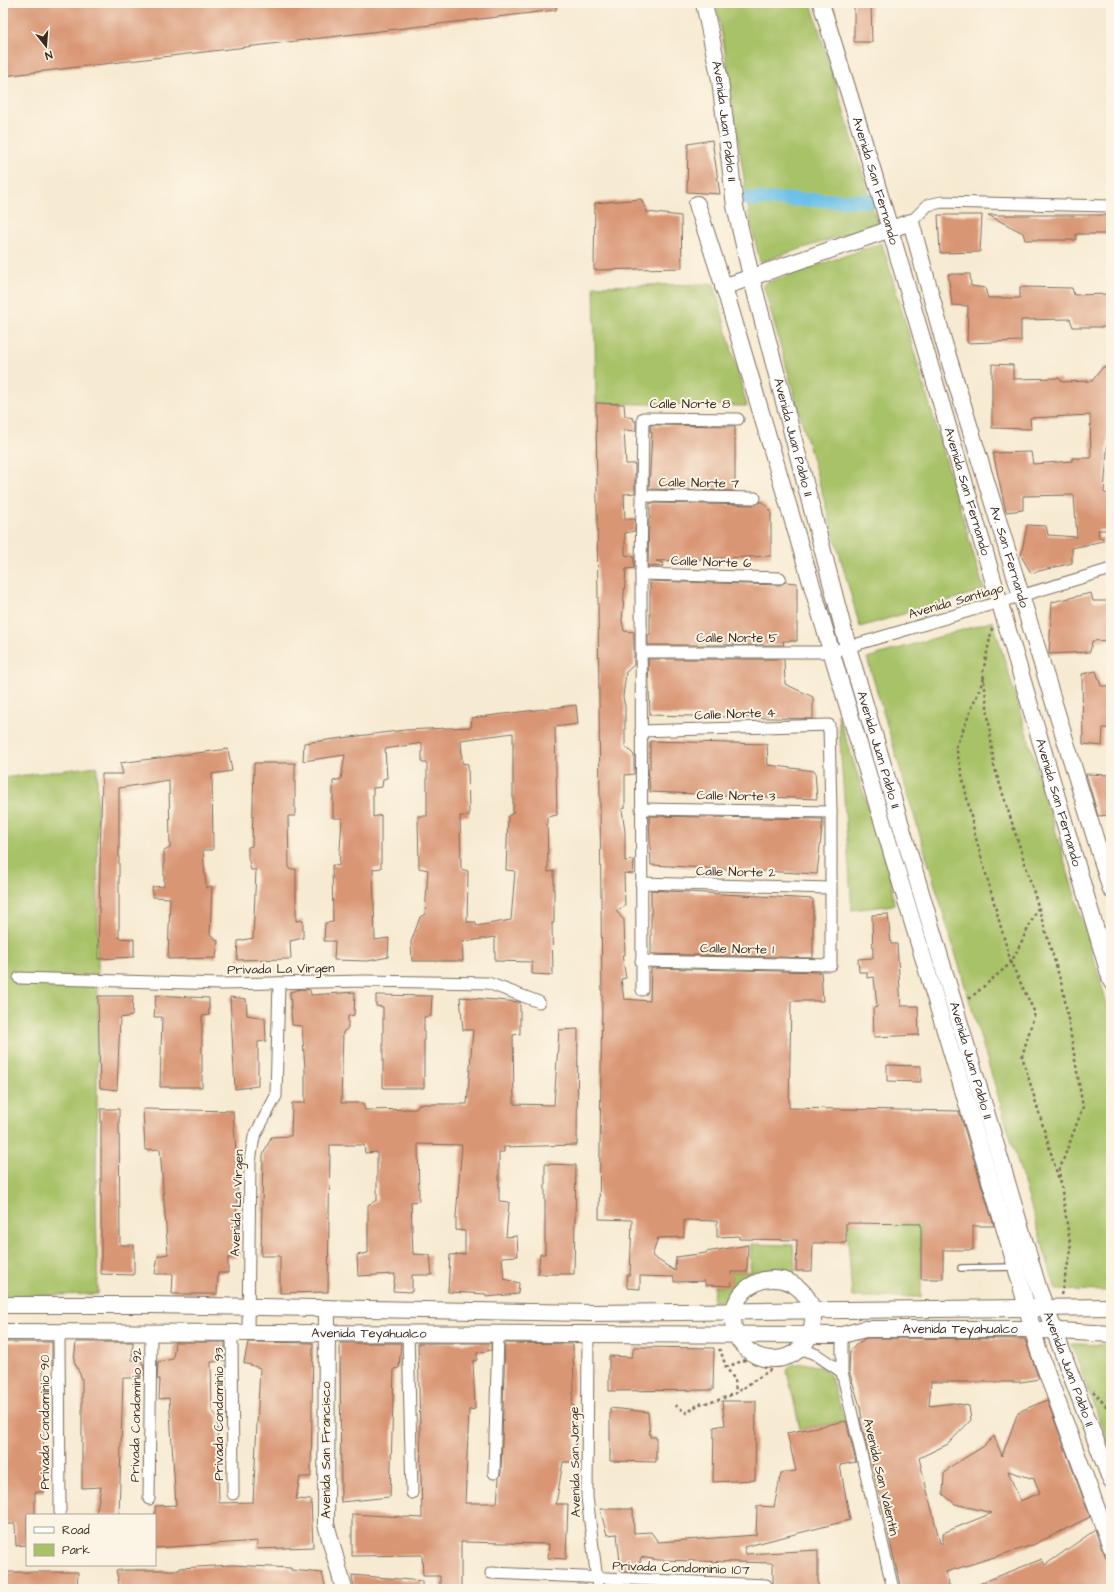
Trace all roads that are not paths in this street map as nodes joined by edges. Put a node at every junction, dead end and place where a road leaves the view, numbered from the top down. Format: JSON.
{"nodes":[{"id":1,"x":704,"y":3,"type":"edge"},
{"id":2,"x":821,"y":3,"type":"edge"},
{"id":3,"x":697,"y":204,"type":"dead end"},
{"id":4,"x":1111,"y":206,"type":"edge"},
{"id":5,"x":910,"y":222,"type":"junction"},
{"id":6,"x":890,"y":229,"type":"junction"},
{"id":7,"x":751,"y":276,"type":"junction"},
{"id":8,"x":724,"y":287,"type":"junction"},
{"id":9,"x":738,"y":418,"type":"dead end"},
{"id":10,"x":642,"y":496,"type":"junction"},
{"id":11,"x":755,"y":498,"type":"dead end"},
{"id":12,"x":1111,"y":569,"type":"edge"},
{"id":13,"x":641,"y":574,"type":"junction"},
{"id":14,"x":780,"y":578,"type":"dead end"},
{"id":15,"x":1021,"y":596,"type":"junction"},
{"id":16,"x":1000,"y":602,"type":"junction"},
{"id":17,"x":848,"y":647,"type":"junction"},
{"id":18,"x":642,"y":652,"type":"junction"},
{"id":19,"x":831,"y":652,"type":"junction"},
{"id":20,"x":641,"y":731,"type":"junction"},
{"id":21,"x":641,"y":809,"type":"junction"},
{"id":22,"x":831,"y":812,"type":"junction"},
{"id":23,"x":641,"y":883,"type":"junction"},
{"id":24,"x":830,"y":888,"type":"junction"},
{"id":25,"x":1111,"y":890,"type":"edge"},
{"id":26,"x":641,"y":961,"type":"junction"},
{"id":27,"x":19,"y":978,"type":"dead end"},
{"id":28,"x":1111,"y":981,"type":"edge"},
{"id":29,"x":279,"y":983,"type":"junction"},
{"id":30,"x":642,"y":990,"type":"dead end"},
{"id":31,"x":539,"y":1002,"type":"dead end"},
{"id":32,"x":1016,"y":1267,"type":"junction"},
{"id":33,"x":961,"y":1268,"type":"dead end"},
{"id":34,"x":3,"y":1304,"type":"edge"},
{"id":35,"x":248,"y":1306,"type":"junction"},
{"id":36,"x":1027,"y":1307,"type":"junction"},
{"id":37,"x":1046,"y":1307,"type":"junction"},
{"id":38,"x":1111,"y":1307,"type":"edge"},
{"id":39,"x":326,"y":1308,"type":"junction"},
{"id":40,"x":813,"y":1310,"type":"junction"},
{"id":41,"x":733,"y":1311,"type":"junction"},
{"id":42,"x":1033,"y":1330,"type":"junction"},
{"id":43,"x":1055,"y":1330,"type":"junction"},
{"id":44,"x":3,"y":1332,"type":"edge"},
{"id":45,"x":59,"y":1332,"type":"junction"},
{"id":46,"x":151,"y":1332,"type":"junction"},
{"id":47,"x":326,"y":1332,"type":"junction"},
{"id":48,"x":240,"y":1333,"type":"junction"},
{"id":49,"x":588,"y":1333,"type":"junction"},
{"id":50,"x":408,"y":1334,"type":"junction"},
{"id":51,"x":498,"y":1334,"type":"junction"},
{"id":52,"x":1111,"y":1334,"type":"edge"},
{"id":53,"x":735,"y":1335,"type":"junction"},
{"id":54,"x":842,"y":1335,"type":"junction"},
{"id":55,"x":806,"y":1341,"type":"junction"},
{"id":56,"x":842,"y":1372,"type":"junction"},
{"id":57,"x":494,"y":1473,"type":"dead end"},
{"id":58,"x":1111,"y":1481,"type":"edge"},
{"id":59,"x":412,"y":1493,"type":"dead end"},
{"id":60,"x":232,"y":1494,"type":"dead end"},
{"id":61,"x":149,"y":1499,"type":"dead end"},
{"id":62,"x":60,"y":1512,"type":"dead end"},
{"id":63,"x":1111,"y":1547,"type":"edge"},
{"id":64,"x":491,"y":1573,"type":"dead end"},
{"id":65,"x":597,"y":1584,"type":"edge"},
{"id":66,"x":766,"y":1585,"type":"dead end"},
{"id":67,"x":344,"y":1589,"type":"edge"},
{"id":68,"x":893,"y":1589,"type":"edge"}],
"edges":[{"from":1,"to":7,"type":"street","name":"Avenida Juan Pablo II"},
{"from":2,"to":6,"type":"street","name":"Avenida San Fernando"},
{"from":3,"to":8,"type":"street"},
{"from":4,"to":5,"type":"street"},
{"from":5,"to":6,"type":"street"},
{"from":5,"to":15,"type":"street","name":"Av. San Fernando"},
{"from":6,"to":7,"type":"street"},
{"from":6,"to":16,"type":"street","name":"Avenida San Fernando"},
{"from":7,"to":8,"type":"street"},
{"from":7,"to":17,"type":"street","name":"Avenida Juan Pablo II"},
{"from":8,"to":19,"type":"street"},
{"from":9,"to":10,"type":"street","name":"Calle Norte 8"},
{"from":10,"to":11,"type":"street","name":"Calle Norte 7"},
{"from":10,"to":13,"type":"street"},
{"from":12,"to":15,"type":"street","name":"Avenida Santiago"},
{"from":13,"to":14,"type":"street","name":"Calle Norte 6"},
{"from":13,"to":18,"type":"street"},
{"from":15,"to":16,"type":"street","name":"Avenida Santiago"},
{"from":15,"to":25,"type":"street","name":"Av. San Fernando"},
{"from":16,"to":17,"type":"street","name":"Avenida Santiago"},
{"from":16,"to":28,"type":"street","name":"Avenida San Fernando"},
{"from":17,"to":19,"type":"street","name":"Avenida Santiago"},
{"from":17,"to":37,"type":"street","name":"Avenida Juan Pablo II"},
{"from":18,"to":19,"type":"street","name":"Calle Norte 5"},
{"from":18,"to":20,"type":"street"},
{"from":19,"to":32,"type":"street"},
{"from":20,"to":21,"type":"street"},
{"from":20,"to":22,"type":"street","name":"Calle Norte 4"},
{"from":21,"to":22,"type":"street","name":"Calle Norte 3"},
{"from":21,"to":23,"type":"street"},
{"from":22,"to":24,"type":"street"},
{"from":23,"to":24,"type":"street","name":"Calle Norte 2"},
{"from":23,"to":26,"type":"street"},
{"from":24,"to":26,"type":"street","name":"Calle Norte 1"},
{"from":26,"to":30,"type":"street"},
{"from":27,"to":29,"type":"street","name":"Privada La Virgen"},
{"from":29,"to":31,"type":"street","name":"Privada La Virgen"},
{"from":29,"to":35,"type":"street","name":"Avenida La Virgen"},
{"from":32,"to":33,"type":"lane"},
{"from":32,"to":36,"type":"street"},
{"from":34,"to":35,"type":"street","name":"Avenida Teyahualco"},
{"from":35,"to":39,"type":"street","name":"Avenida Teyahualco"},
{"from":35,"to":48,"type":"street","name":"Avenida La Virgen"},
{"from":36,"to":37,"type":"street","name":"Avenida Teyahualco"},
{"from":36,"to":40,"type":"street","name":"Avenida Teyahualco"},
{"from":36,"to":42,"type":"street"},
{"from":37,"to":38,"type":"street","name":"Avenida Teyahualco"},
{"from":37,"to":43,"type":"street","name":"Avenida Juan Pablo II"},
{"from":39,"to":41,"type":"street","name":"Avenida Teyahualco"},
{"from":39,"to":47,"type":"street","name":"Avenida San Francisco"},
{"from":40,"to":41,"type":"street","name":"Avenida Teyahualco"},
{"from":40,"to":41,"type":"street"},
{"from":40,"to":55,"type":"street"},
{"from":41,"to":53,"type":"street"},
{"from":42,"to":43,"type":"street","name":"Avenida Teyahualco"},
{"from":42,"to":54,"type":"street","name":"Avenida Teyahualco"},
{"from":42,"to":63,"type":"street"},
{"from":43,"to":52,"type":"street","name":"Avenida Teyahualco"},
{"from":43,"to":58,"type":"street","name":"Avenida Juan Pablo II"},
{"from":44,"to":45,"type":"street","name":"Avenida Teyahualco"},
{"from":45,"to":46,"type":"street","name":"Avenida Teyahualco"},
{"from":45,"to":62,"type":"street","name":"Privada Condominio 90"},
{"from":46,"to":48,"type":"street","name":"Avenida Teyahualco"},
{"from":46,"to":61,"type":"street","name":"Privada Condominio 92"},
{"from":47,"to":48,"type":"street","name":"Avenida Teyahualco"},
{"from":47,"to":50,"type":"street","name":"Avenida Teyahualco"},
{"from":47,"to":67,"type":"street","name":"Avenida San Francisco"},
{"from":48,"to":60,"type":"street","name":"Privada Condominio 93"},
{"from":49,"to":51,"type":"street","name":"Avenida Teyahualco"},
{"from":49,"to":53,"type":"street","name":"Avenida Teyahualco"},
{"from":49,"to":65,"type":"street","name":"Avenida San Jorge"},
{"from":50,"to":51,"type":"street","name":"Avenida Teyahualco"},
{"from":50,"to":59,"type":"street"},
{"from":51,"to":57,"type":"street"},
{"from":53,"to":55,"type":"street","name":"Avenida Teyahualco"},
{"from":53,"to":55,"type":"street","name":"Avenida Teyahualco"},
{"from":54,"to":55,"type":"street","name":"Avenida Teyahualco"},
{"from":54,"to":56,"type":"street","name":"Avenida San Valentín"},
{"from":55,"to":56,"type":"street"},
{"from":56,"to":68,"type":"street","name":"Avenida San Valentín"},
{"from":64,"to":65,"type":"street","name":"Privada Condominio 107"},
{"from":65,"to":66,"type":"street","name":"Privada Condominio 107"}]}
